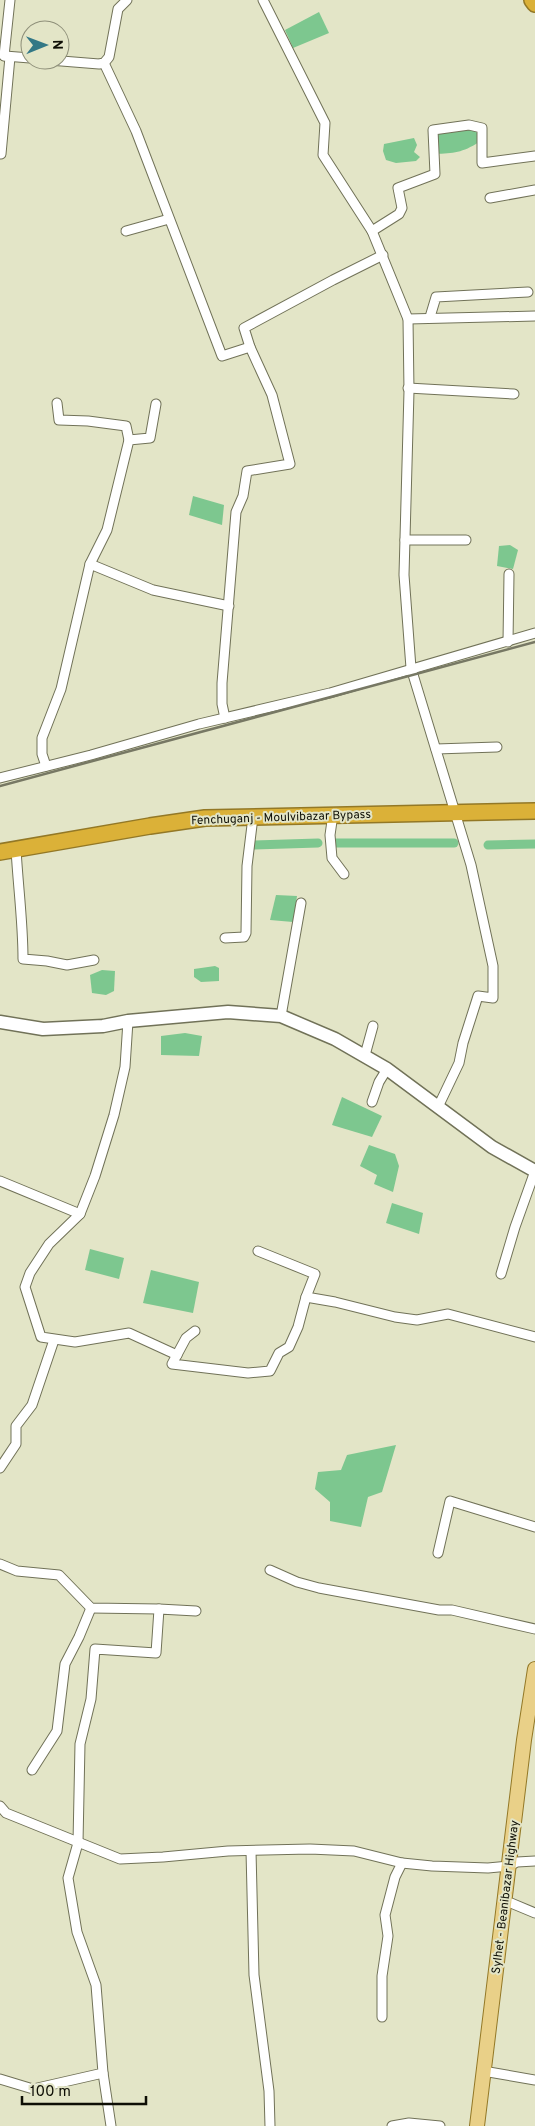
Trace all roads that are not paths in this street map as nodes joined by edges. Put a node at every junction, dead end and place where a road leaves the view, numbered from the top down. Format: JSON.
{"nodes":[{"id":1,"x":10,"y":0,"type":"edge"},
{"id":2,"x":127,"y":0,"type":"edge"},
{"id":3,"x":263,"y":0,"type":"edge"},
{"id":4,"x":532,"y":0,"type":"edge"},
{"id":5,"x":535,"y":4,"type":"edge"},
{"id":6,"x":5,"y":56,"type":"edge"},
{"id":7,"x":20,"y":57,"type":"edge"},
{"id":8,"x":70,"y":62,"type":"edge"},
{"id":9,"x":104,"y":63,"type":"junction"},
{"id":10,"x":1,"y":154,"type":"dead end"},
{"id":11,"x":535,"y":156,"type":"edge"},
{"id":12,"x":535,"y":190,"type":"edge"},
{"id":13,"x":490,"y":198,"type":"dead end"},
{"id":14,"x":169,"y":220,"type":"junction"},
{"id":15,"x":126,"y":231,"type":"dead end"},
{"id":16,"x":372,"y":231,"type":"junction"},
{"id":17,"x":382,"y":255,"type":"junction"},
{"id":18,"x":528,"y":292,"type":"dead end"},
{"id":19,"x":535,"y":316,"type":"edge"},
{"id":20,"x":430,"y":317,"type":"junction"},
{"id":21,"x":408,"y":319,"type":"junction"},
{"id":22,"x":250,"y":347,"type":"junction"},
{"id":23,"x":408,"y":388,"type":"junction"},
{"id":24,"x":514,"y":394,"type":"dead end"},
{"id":25,"x":57,"y":403,"type":"dead end"},
{"id":26,"x":156,"y":404,"type":"dead end"},
{"id":27,"x":129,"y":440,"type":"junction"},
{"id":28,"x":405,"y":540,"type":"junction"},
{"id":29,"x":466,"y":540,"type":"dead end"},
{"id":30,"x":90,"y":564,"type":"junction"},
{"id":31,"x":510,"y":574,"type":"dead end"},
{"id":32,"x":229,"y":606,"type":"junction"},
{"id":33,"x":535,"y":633,"type":"edge"},
{"id":34,"x":508,"y":642,"type":"junction"},
{"id":35,"x":411,"y":668,"type":"junction"},
{"id":36,"x":225,"y":718,"type":"junction"},
{"id":37,"x":497,"y":747,"type":"dead end"},
{"id":38,"x":436,"y":749,"type":"junction"},
{"id":39,"x":46,"y":766,"type":"junction"},
{"id":40,"x":0,"y":778,"type":"edge"},
{"id":41,"x":454,"y":811,"type":"junction"},
{"id":42,"x":535,"y":811,"type":"edge"},
{"id":43,"x":333,"y":814,"type":"junction"},
{"id":44,"x":253,"y":817,"type":"junction"},
{"id":45,"x":16,"y":849,"type":"junction"},
{"id":46,"x":0,"y":852,"type":"edge"},
{"id":47,"x":344,"y":874,"type":"dead end"},
{"id":48,"x":301,"y":903,"type":"dead end"},
{"id":49,"x":225,"y":938,"type":"dead end"},
{"id":50,"x":94,"y":960,"type":"dead end"},
{"id":51,"x":281,"y":1016,"type":"junction"},
{"id":52,"x":128,"y":1021,"type":"junction"},
{"id":53,"x":0,"y":1022,"type":"edge"},
{"id":54,"x":373,"y":1026,"type":"dead end"},
{"id":55,"x":365,"y":1055,"type":"junction"},
{"id":56,"x":387,"y":1069,"type":"junction"},
{"id":57,"x":372,"y":1102,"type":"dead end"},
{"id":58,"x":438,"y":1107,"type":"junction"},
{"id":59,"x":535,"y":1172,"type":"edge"},
{"id":60,"x":0,"y":1181,"type":"edge"},
{"id":61,"x":80,"y":1214,"type":"junction"},
{"id":62,"x":258,"y":1252,"type":"dead end"},
{"id":63,"x":501,"y":1274,"type":"dead end"},
{"id":64,"x":306,"y":1297,"type":"junction"},
{"id":65,"x":194,"y":1331,"type":"dead end"},
{"id":66,"x":535,"y":1337,"type":"edge"},
{"id":67,"x":54,"y":1340,"type":"junction"},
{"id":68,"x":177,"y":1355,"type":"junction"},
{"id":69,"x":0,"y":1468,"type":"edge"},
{"id":70,"x":535,"y":1527,"type":"edge"},
{"id":71,"x":438,"y":1553,"type":"dead end"},
{"id":72,"x":0,"y":1564,"type":"edge"},
{"id":73,"x":270,"y":1570,"type":"dead end"},
{"id":74,"x":91,"y":1608,"type":"junction"},
{"id":75,"x":160,"y":1610,"type":"junction"},
{"id":76,"x":196,"y":1611,"type":"dead end"},
{"id":77,"x":535,"y":1629,"type":"edge"},
{"id":78,"x":535,"y":1669,"type":"edge"},
{"id":79,"x":535,"y":1714,"type":"edge"},
{"id":80,"x":32,"y":1770,"type":"dead end"},
{"id":81,"x":0,"y":1806,"type":"edge"},
{"id":82,"x":78,"y":1844,"type":"junction"},
{"id":83,"x":251,"y":1851,"type":"junction"},
{"id":84,"x":535,"y":1861,"type":"edge"},
{"id":85,"x":402,"y":1863,"type":"junction"},
{"id":86,"x":513,"y":1864,"type":"junction"},
{"id":87,"x":511,"y":1903,"type":"junction"},
{"id":88,"x":535,"y":1913,"type":"edge"},
{"id":89,"x":382,"y":2017,"type":"dead end"},
{"id":90,"x":487,"y":2072,"type":"junction"},
{"id":91,"x":103,"y":2073,"type":"junction"},
{"id":92,"x":0,"y":2079,"type":"edge"},
{"id":93,"x":535,"y":2080,"type":"edge"},
{"id":94,"x":111,"y":2126,"type":"edge"},
{"id":95,"x":270,"y":2126,"type":"edge"},
{"id":96,"x":392,"y":2126,"type":"edge"},
{"id":97,"x":440,"y":2126,"type":"edge"},
{"id":98,"x":477,"y":2126,"type":"edge"},
{"id":99,"x":485,"y":2126,"type":"edge"}],
"edges":[{"from":1,"to":6,"type":"street"},
{"from":2,"to":9,"type":"street"},
{"from":3,"to":16,"type":"street"},
{"from":4,"to":5,"type":"highway"},
{"from":6,"to":7,"type":"street"},
{"from":6,"to":10,"type":"street"},
{"from":8,"to":9,"type":"street"},
{"from":9,"to":14,"type":"street"},
{"from":11,"to":16,"type":"street"},
{"from":12,"to":13,"type":"street"},
{"from":14,"to":15,"type":"street"},
{"from":14,"to":22,"type":"street"},
{"from":16,"to":17,"type":"street"},
{"from":17,"to":21,"type":"street"},
{"from":17,"to":22,"type":"street"},
{"from":18,"to":20,"type":"street"},
{"from":19,"to":20,"type":"street"},
{"from":20,"to":21,"type":"street"},
{"from":21,"to":23,"type":"street"},
{"from":22,"to":32,"type":"street"},
{"from":23,"to":24,"type":"street"},
{"from":23,"to":28,"type":"street"},
{"from":25,"to":27,"type":"street"},
{"from":26,"to":27,"type":"street"},
{"from":27,"to":30,"type":"street"},
{"from":28,"to":29,"type":"street"},
{"from":28,"to":35,"type":"street"},
{"from":30,"to":32,"type":"street"},
{"from":30,"to":39,"type":"street"},
{"from":31,"to":34,"type":"street"},
{"from":32,"to":36,"type":"street"},
{"from":33,"to":34,"type":"street"},
{"from":34,"to":35,"type":"street"},
{"from":35,"to":36,"type":"street"},
{"from":35,"to":38,"type":"street"},
{"from":36,"to":39,"type":"street"},
{"from":37,"to":38,"type":"street"},
{"from":38,"to":41,"type":"street"},
{"from":39,"to":40,"type":"street"},
{"from":41,"to":42,"type":"highway","name":"Fenchuganj - Moulvibazar Bypass"},
{"from":41,"to":43,"type":"highway","name":"Fenchuganj - Moulvibazar Bypass"},
{"from":41,"to":58,"type":"street"},
{"from":43,"to":44,"type":"highway","name":"Fenchuganj - Moulvibazar Bypass"},
{"from":43,"to":47,"type":"street"},
{"from":44,"to":45,"type":"highway","name":"Fenchuganj - Moulvibazar Bypass"},
{"from":44,"to":49,"type":"street"},
{"from":45,"to":46,"type":"highway","name":"Fenchuganj - Moulvibazar Bypass"},
{"from":45,"to":50,"type":"street"},
{"from":48,"to":51,"type":"street"},
{"from":51,"to":52,"type":"street"},
{"from":51,"to":55,"type":"street"},
{"from":52,"to":53,"type":"street"},
{"from":52,"to":61,"type":"street"},
{"from":54,"to":55,"type":"street"},
{"from":55,"to":56,"type":"street"},
{"from":56,"to":57,"type":"street"},
{"from":56,"to":58,"type":"street"},
{"from":58,"to":59,"type":"street"},
{"from":59,"to":63,"type":"street"},
{"from":60,"to":61,"type":"street"},
{"from":61,"to":67,"type":"street"},
{"from":62,"to":64,"type":"street"},
{"from":64,"to":66,"type":"street"},
{"from":64,"to":68,"type":"street"},
{"from":65,"to":68,"type":"street"},
{"from":67,"to":68,"type":"street"},
{"from":67,"to":69,"type":"street"},
{"from":70,"to":71,"type":"street"},
{"from":72,"to":74,"type":"street"},
{"from":73,"to":77,"type":"street"},
{"from":74,"to":75,"type":"street"},
{"from":74,"to":80,"type":"street"},
{"from":75,"to":76,"type":"street"},
{"from":75,"to":82,"type":"street"},
{"from":78,"to":86,"type":"main road","name":"Sylhet - Beanibazar Highway"},
{"from":79,"to":86,"type":"main road","name":"Sylhet - Beanibazar Highway"},
{"from":81,"to":82,"type":"street"},
{"from":82,"to":83,"type":"street"},
{"from":82,"to":91,"type":"street"},
{"from":83,"to":85,"type":"street"},
{"from":83,"to":95,"type":"street"},
{"from":84,"to":86,"type":"street"},
{"from":85,"to":86,"type":"street"},
{"from":85,"to":89,"type":"street"},
{"from":86,"to":87,"type":"main road","name":"Sylhet - Beanibazar Highway"},
{"from":86,"to":90,"type":"main road","name":"Sylhet - Beanibazar Highway"},
{"from":87,"to":88,"type":"street"},
{"from":87,"to":90,"type":"main road","name":"Sylhet - Beanibazar Highway"},
{"from":90,"to":93,"type":"street"},
{"from":90,"to":98,"type":"main road","name":"Sylhet - Beanibazar Highway"},
{"from":90,"to":99,"type":"main road","name":"Sylhet - Beanibazar Highway"},
{"from":91,"to":92,"type":"street"},
{"from":91,"to":94,"type":"street"},
{"from":96,"to":97,"type":"street"}]}
